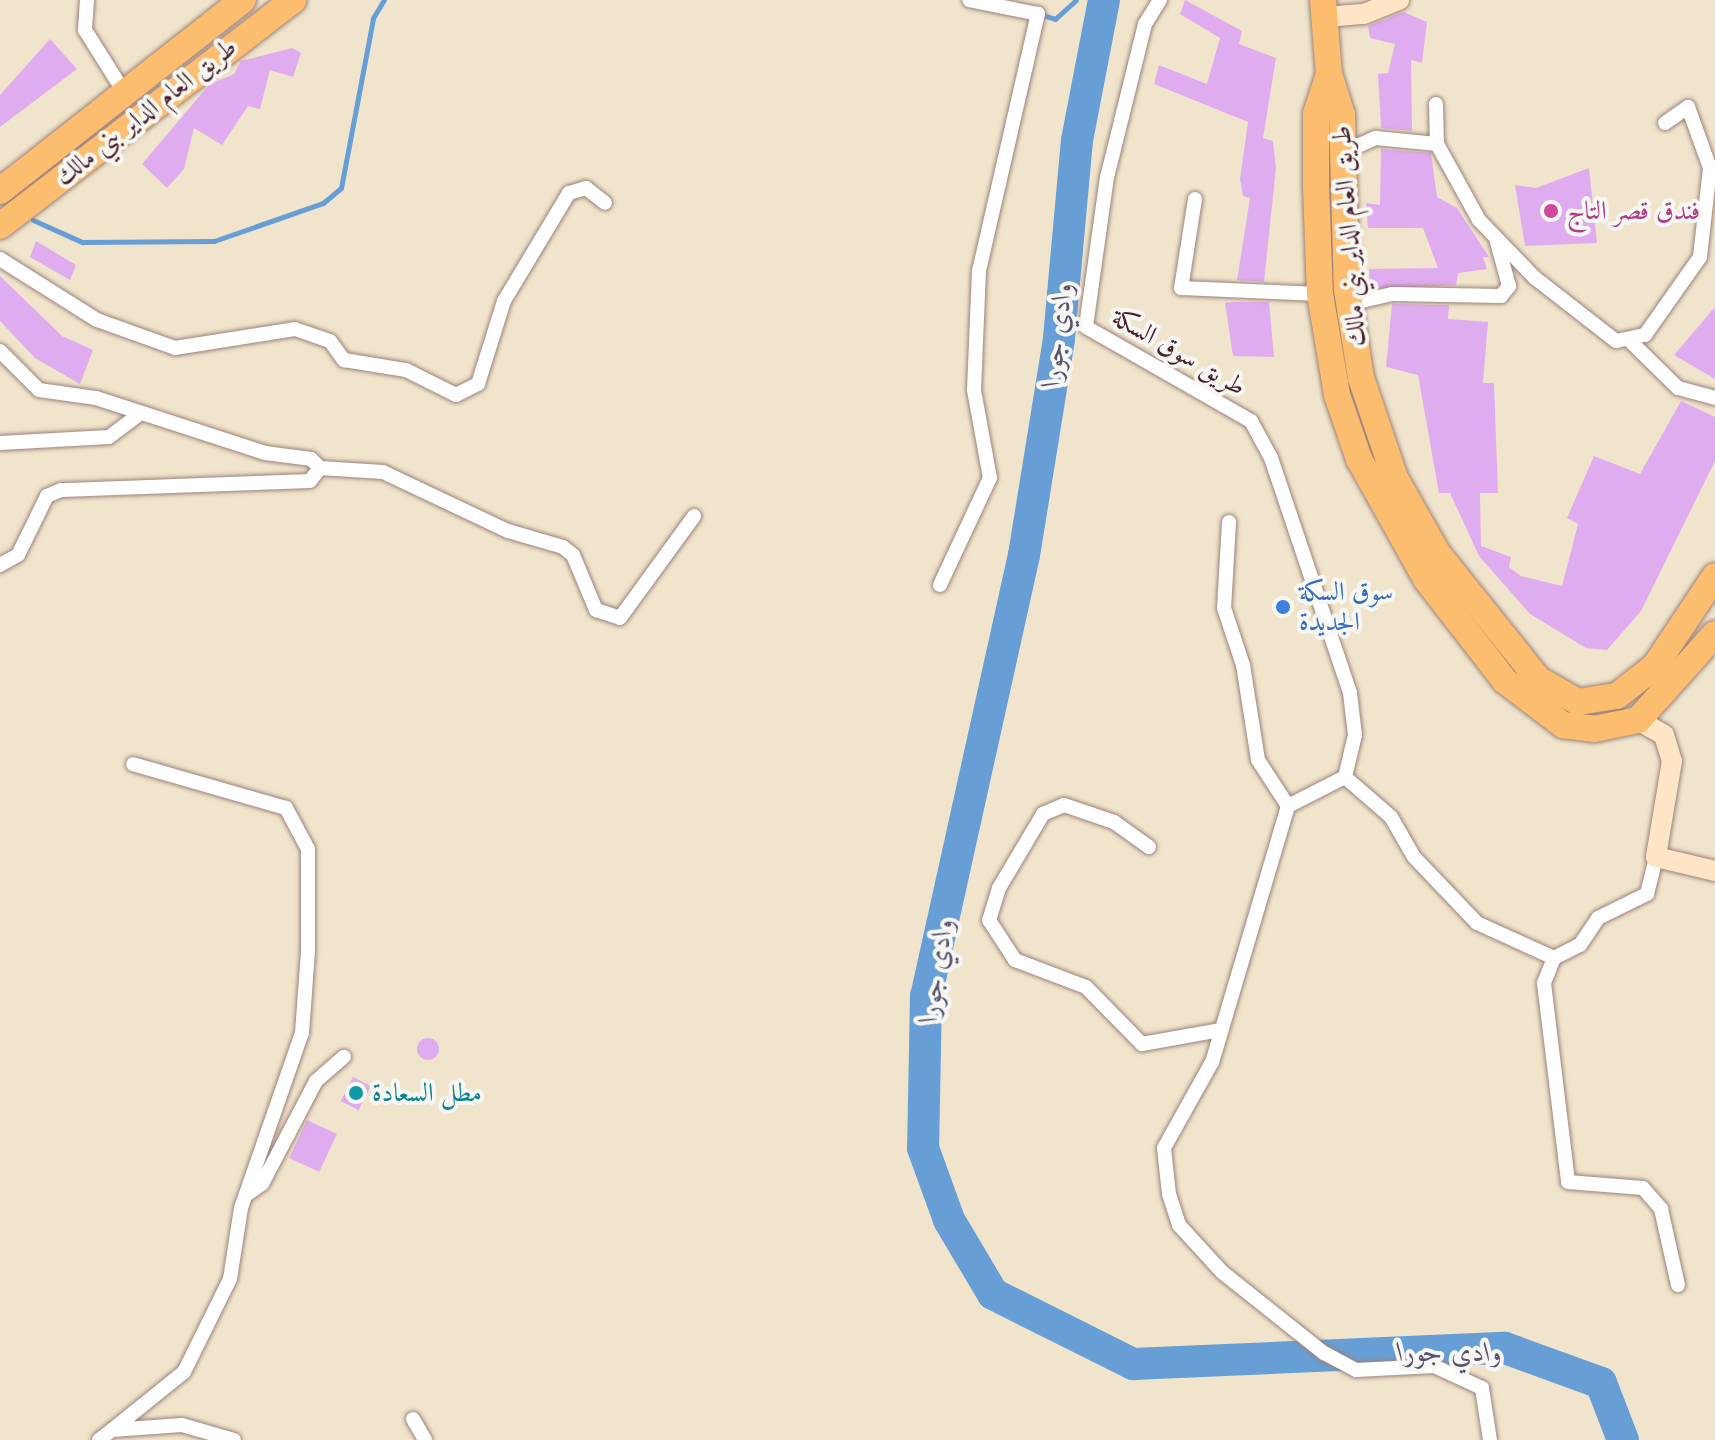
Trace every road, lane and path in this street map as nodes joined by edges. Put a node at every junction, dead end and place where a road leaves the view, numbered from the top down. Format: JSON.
{"nodes":[{"id":1,"x":87,"y":0,"type":"edge"},
{"id":2,"x":243,"y":0,"type":"edge"},
{"id":3,"x":293,"y":0,"type":"edge"},
{"id":4,"x":969,"y":0,"type":"edge"},
{"id":5,"x":1160,"y":0,"type":"edge"},
{"id":6,"x":1399,"y":0,"type":"edge"},
{"id":7,"x":1324,"y":8,"type":"edge"},
{"id":8,"x":1329,"y":74,"type":"junction"},
{"id":9,"x":126,"y":96,"type":"junction"},
{"id":10,"x":1436,"y":104,"type":"dead end"},
{"id":11,"x":1665,"y":123,"type":"dead end"},
{"id":12,"x":1437,"y":144,"type":"junction"},
{"id":13,"x":1344,"y":152,"type":"junction"},
{"id":14,"x":0,"y":191,"type":"edge"},
{"id":15,"x":1195,"y":199,"type":"dead end"},
{"id":16,"x":605,"y":203,"type":"dead end"},
{"id":17,"x":0,"y":226,"type":"edge"},
{"id":18,"x":1496,"y":238,"type":"junction"},
{"id":19,"x":0,"y":259,"type":"edge"},
{"id":20,"x":1320,"y":294,"type":"junction"},
{"id":21,"x":1349,"y":304,"type":"junction"},
{"id":22,"x":1628,"y":339,"type":"junction"},
{"id":23,"x":0,"y":351,"type":"edge"},
{"id":24,"x":1715,"y":398,"type":"edge"},
{"id":25,"x":140,"y":414,"type":"junction"},
{"id":26,"x":0,"y":443,"type":"edge"},
{"id":27,"x":320,"y":468,"type":"junction"},
{"id":28,"x":694,"y":516,"type":"dead end"},
{"id":29,"x":1229,"y":522,"type":"dead end"},
{"id":30,"x":0,"y":565,"type":"edge"},
{"id":31,"x":1715,"y":576,"type":"edge"},
{"id":32,"x":940,"y":585,"type":"dead end"},
{"id":33,"x":1715,"y":634,"type":"edge"},
{"id":34,"x":1617,"y":696,"type":"junction"},
{"id":35,"x":1638,"y":720,"type":"junction"},
{"id":36,"x":133,"y":764,"type":"dead end"},
{"id":37,"x":1345,"y":777,"type":"junction"},
{"id":38,"x":1288,"y":806,"type":"junction"},
{"id":39,"x":1149,"y":847,"type":"dead end"},
{"id":40,"x":1656,"y":857,"type":"junction"},
{"id":41,"x":1715,"y":871,"type":"edge"},
{"id":42,"x":1554,"y":958,"type":"junction"},
{"id":43,"x":1220,"y":1030,"type":"junction"},
{"id":44,"x":344,"y":1057,"type":"dead end"},
{"id":45,"x":246,"y":1195,"type":"junction"},
{"id":46,"x":1678,"y":1285,"type":"dead end"},
{"id":47,"x":413,"y":1419,"type":"dead end"},
{"id":48,"x":112,"y":1430,"type":"junction"},
{"id":49,"x":99,"y":1440,"type":"edge"},
{"id":50,"x":234,"y":1440,"type":"edge"},
{"id":51,"x":425,"y":1440,"type":"edge"},
{"id":52,"x":1490,"y":1440,"type":"edge"}],
"edges":[{"from":1,"to":9,"type":"street"},
{"from":2,"to":9,"type":"highway","name":"طريق العام الداير بني مالك"},
{"from":3,"to":17,"type":"highway","name":"طريق العام الداير بني مالك"},
{"from":4,"to":32,"type":"street"},
{"from":5,"to":37,"type":"street","name":"طريق سوق السكة"},
{"from":6,"to":7,"type":"street"},
{"from":7,"to":8,"type":"highway","name":"طريق العام الداير بني مالك"},
{"from":8,"to":13,"type":"highway","name":"طريق العام الداير بني مالك"},
{"from":8,"to":20,"type":"highway","name":"طريق العام الداير بني مالك"},
{"from":9,"to":14,"type":"highway","name":"طريق العام الداير بني مالك"},
{"from":10,"to":12,"type":"street"},
{"from":11,"to":22,"type":"street"},
{"from":12,"to":13,"type":"street"},
{"from":12,"to":18,"type":"street"},
{"from":13,"to":21,"type":"highway","name":"طريق العام الداير بني مالك"},
{"from":15,"to":20,"type":"street"},
{"from":16,"to":19,"type":"street"},
{"from":18,"to":21,"type":"street"},
{"from":18,"to":22,"type":"street"},
{"from":20,"to":35,"type":"highway","name":"طريق العام الداير بني مالك"},
{"from":21,"to":34,"type":"highway","name":"طريق العام الداير بني مالك"},
{"from":22,"to":24,"type":"street"},
{"from":23,"to":25,"type":"street"},
{"from":25,"to":26,"type":"street"},
{"from":25,"to":27,"type":"street"},
{"from":27,"to":28,"type":"street"},
{"from":27,"to":30,"type":"street"},
{"from":29,"to":38,"type":"street"},
{"from":31,"to":34,"type":"highway"},
{"from":33,"to":35,"type":"highway"},
{"from":34,"to":35,"type":"highway"},
{"from":35,"to":40,"type":"street"},
{"from":36,"to":45,"type":"street"},
{"from":37,"to":38,"type":"street"},
{"from":37,"to":42,"type":"street"},
{"from":38,"to":43,"type":"street"},
{"from":39,"to":43,"type":"street"},
{"from":40,"to":41,"type":"street"},
{"from":40,"to":42,"type":"street"},
{"from":42,"to":46,"type":"street"},
{"from":43,"to":52,"type":"street"},
{"from":44,"to":45,"type":"street"},
{"from":45,"to":48,"type":"street"},
{"from":47,"to":51,"type":"street"},
{"from":48,"to":49,"type":"street"},
{"from":48,"to":50,"type":"street"}]}
